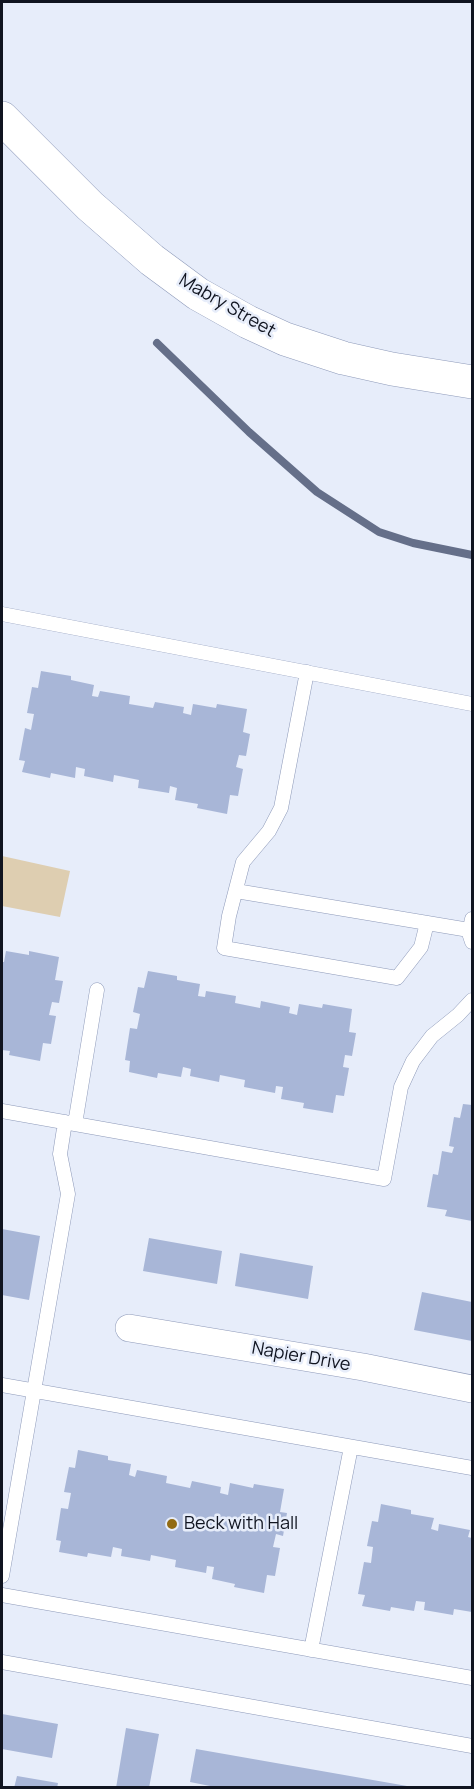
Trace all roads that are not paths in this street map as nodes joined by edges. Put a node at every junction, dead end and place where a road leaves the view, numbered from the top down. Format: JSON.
{"nodes":[{"id":1,"x":2,"y":118,"type":"edge"},
{"id":2,"x":472,"y":382,"type":"edge"},
{"id":3,"x":2,"y":614,"type":"edge"},
{"id":4,"x":307,"y":672,"type":"junction"},
{"id":5,"x":472,"y":704,"type":"edge"},
{"id":6,"x":236,"y":891,"type":"junction"},
{"id":7,"x":427,"y":923,"type":"junction"},
{"id":8,"x":472,"y":930,"type":"edge"},
{"id":9,"x":97,"y":990,"type":"dead end"},
{"id":10,"x":472,"y":1000,"type":"edge"},
{"id":11,"x":2,"y":1111,"type":"edge"},
{"id":12,"x":70,"y":1123,"type":"junction"},
{"id":13,"x":129,"y":1328,"type":"dead end"},
{"id":14,"x":2,"y":1385,"type":"edge"},
{"id":15,"x":472,"y":1389,"type":"edge"},
{"id":16,"x":33,"y":1391,"type":"junction"},
{"id":17,"x":351,"y":1447,"type":"junction"},
{"id":18,"x":472,"y":1468,"type":"edge"},
{"id":19,"x":2,"y":1575,"type":"edge"},
{"id":20,"x":2,"y":1595,"type":"edge"},
{"id":21,"x":311,"y":1650,"type":"junction"},
{"id":22,"x":2,"y":1662,"type":"edge"},
{"id":23,"x":472,"y":1678,"type":"edge"},
{"id":24,"x":472,"y":1746,"type":"edge"}],
"edges":[{"from":1,"to":2,"type":"street","name":"Mabry Street"},
{"from":3,"to":4,"type":"lane"},
{"from":4,"to":5,"type":"lane"},
{"from":4,"to":6,"type":"lane"},
{"from":6,"to":7,"type":"lane"},
{"from":6,"to":7,"type":"lane"},
{"from":7,"to":8,"type":"lane"},
{"from":9,"to":12,"type":"lane"},
{"from":10,"to":12,"type":"lane"},
{"from":11,"to":12,"type":"lane"},
{"from":12,"to":16,"type":"lane"},
{"from":13,"to":15,"type":"street","name":"Napier Drive"},
{"from":14,"to":16,"type":"lane"},
{"from":16,"to":17,"type":"lane"},
{"from":16,"to":19,"type":"lane"},
{"from":17,"to":18,"type":"lane"},
{"from":17,"to":21,"type":"lane"},
{"from":20,"to":21,"type":"lane"},
{"from":21,"to":23,"type":"lane"},
{"from":22,"to":24,"type":"lane"}]}
